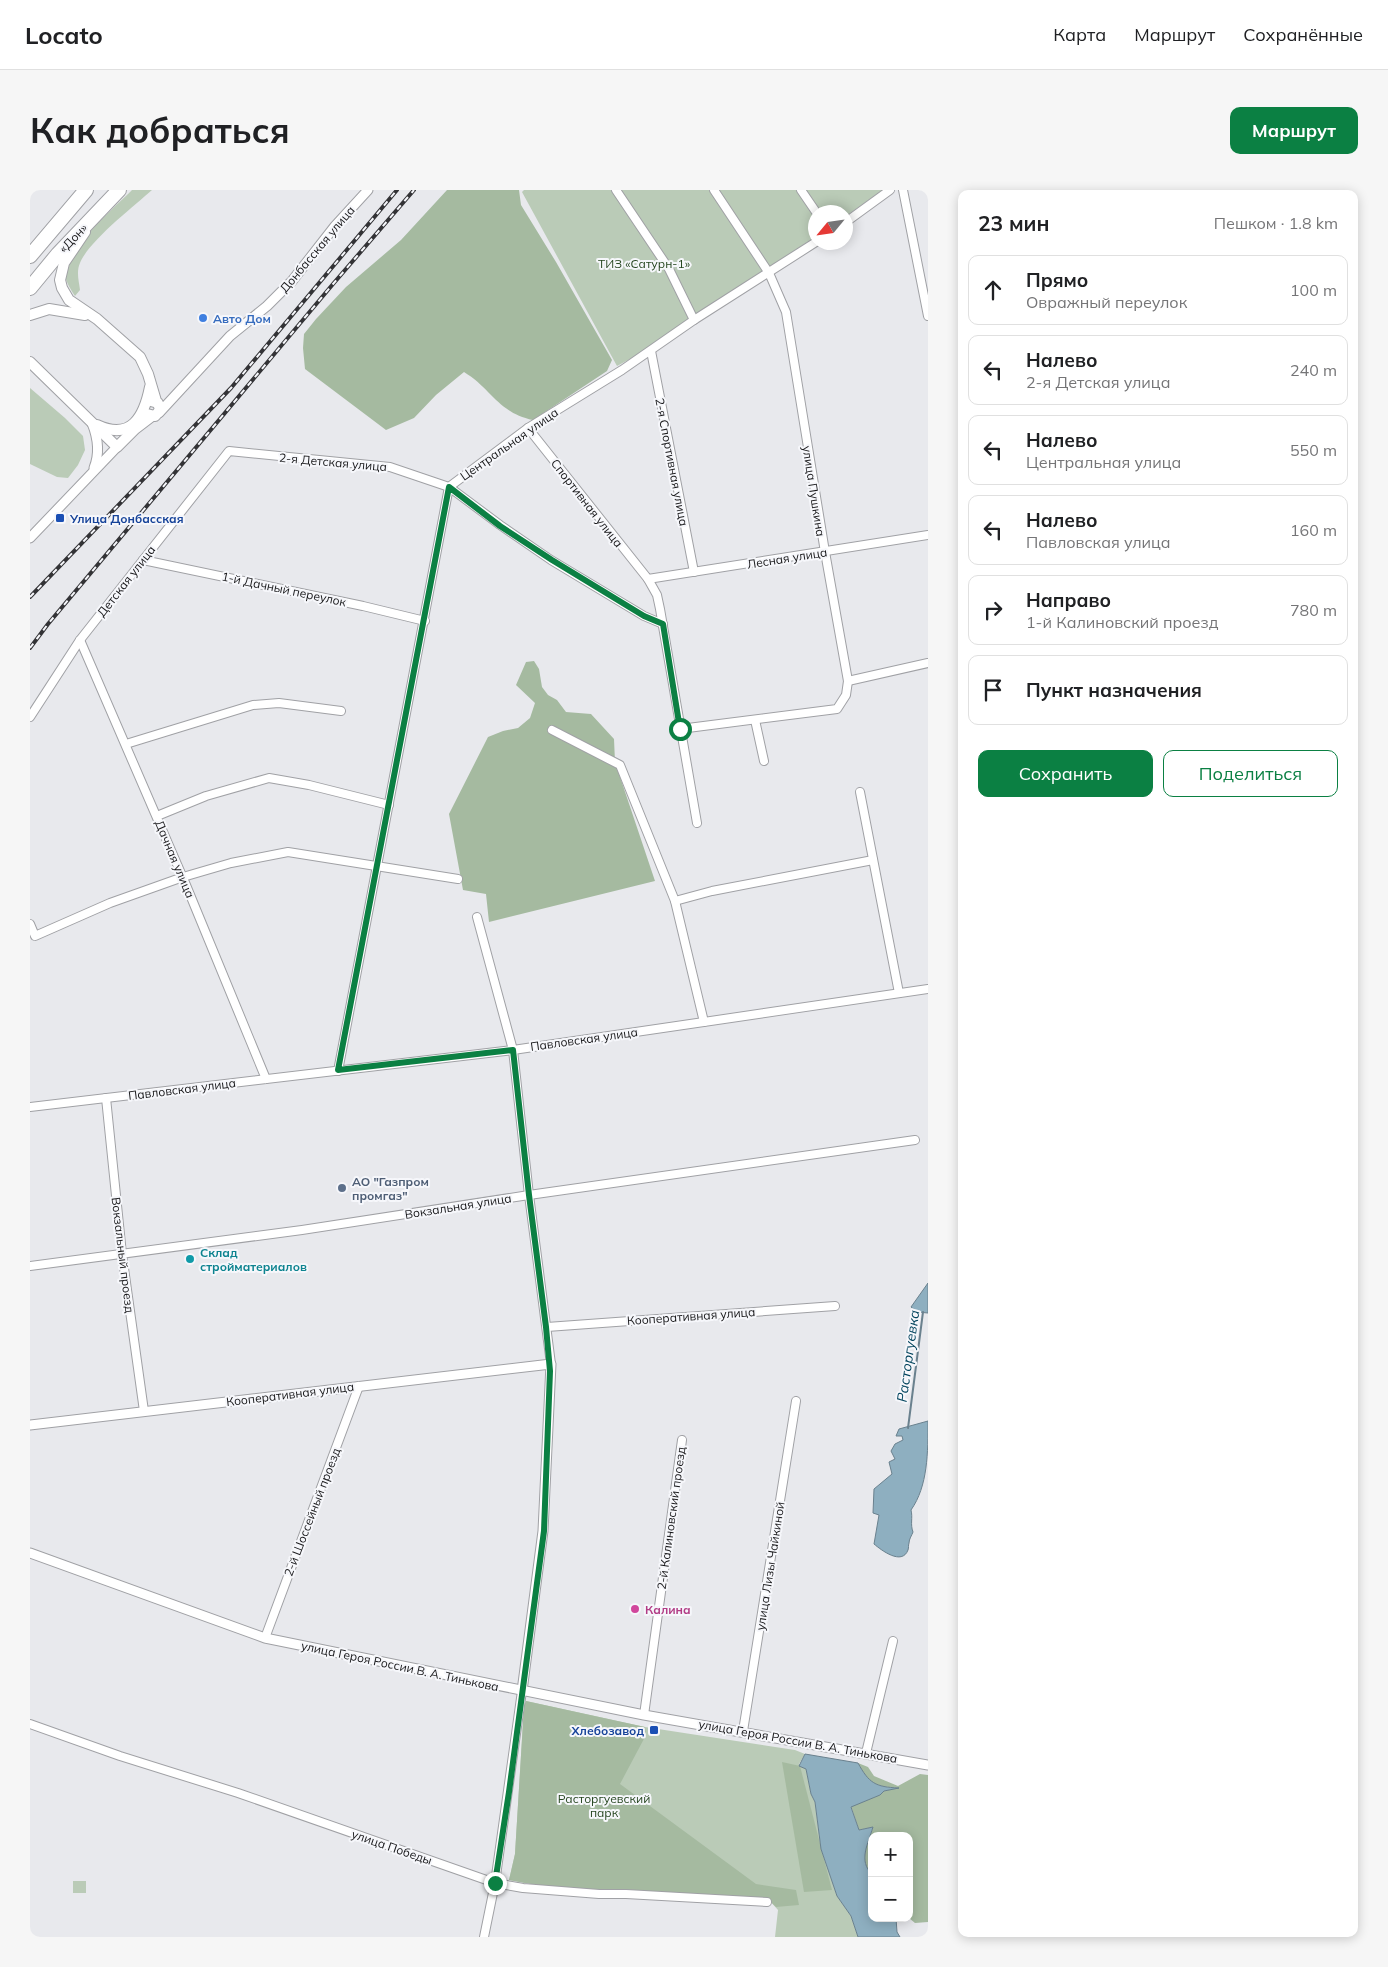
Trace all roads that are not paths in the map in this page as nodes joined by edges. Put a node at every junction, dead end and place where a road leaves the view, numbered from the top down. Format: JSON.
{"nodes":[{"id":1,"x":86,"y":190,"type":"edge"},
{"id":2,"x":119,"y":190,"type":"edge"},
{"id":3,"x":368,"y":190,"type":"edge"},
{"id":4,"x":616,"y":190,"type":"edge"},
{"id":5,"x":714,"y":190,"type":"edge"},
{"id":6,"x":801,"y":190,"type":"edge"},
{"id":7,"x":890,"y":190,"type":"edge"},
{"id":8,"x":903,"y":190,"type":"edge"},
{"id":9,"x":811,"y":205,"type":"edge"},
{"id":10,"x":98,"y":213,"type":"junction"},
{"id":11,"x":853,"y":217,"type":"edge"},
{"id":12,"x":808,"y":247,"type":"edge"},
{"id":13,"x":30,"y":256,"type":"edge"},
{"id":14,"x":769,"y":273,"type":"junction"},
{"id":15,"x":30,"y":288,"type":"edge"},
{"id":16,"x":30,"y":315,"type":"edge"},
{"id":17,"x":92,"y":316,"type":"junction"},
{"id":18,"x":928,"y":316,"type":"edge"},
{"id":19,"x":694,"y":320,"type":"junction"},
{"id":20,"x":651,"y":351,"type":"junction"},
{"id":21,"x":30,"y":362,"type":"edge"},
{"id":22,"x":153,"y":407,"type":"junction"},
{"id":23,"x":92,"y":423,"type":"junction"},
{"id":24,"x":132,"y":426,"type":"junction"},
{"id":25,"x":528,"y":428,"type":"junction"},
{"id":26,"x":121,"y":444,"type":"junction"},
{"id":27,"x":229,"y":451,"type":"joint"},
{"id":28,"x":93,"y":471,"type":"junction"},
{"id":29,"x":449,"y":487,"type":"junction"},
{"id":30,"x":928,"y":535,"type":"edge"},
{"id":31,"x":30,"y":538,"type":"edge"},
{"id":32,"x":824,"y":552,"type":"junction"},
{"id":33,"x":143,"y":560,"type":"junction"},
{"id":34,"x":694,"y":572,"type":"junction"},
{"id":35,"x":647,"y":578,"type":"junction"},
{"id":36,"x":424,"y":621,"type":"junction"},
{"id":37,"x":663,"y":624,"type":"junction"},
{"id":38,"x":80,"y":640,"type":"junction"},
{"id":39,"x":928,"y":663,"type":"edge"},
{"id":40,"x":848,"y":681,"type":"junction"},
{"id":41,"x":341,"y":711,"type":"dead end"},
{"id":42,"x":30,"y":717,"type":"edge"},
{"id":43,"x":755,"y":720,"type":"junction"},
{"id":44,"x":680,"y":729,"type":"junction"},
{"id":45,"x":552,"y":730,"type":"dead end"},
{"id":46,"x":126,"y":744,"type":"junction"},
{"id":47,"x":764,"y":760,"type":"dead end"},
{"id":48,"x":860,"y":792,"type":"dead end"},
{"id":49,"x":389,"y":805,"type":"junction"},
{"id":50,"x":157,"y":816,"type":"junction"},
{"id":51,"x":697,"y":823,"type":"dead end"},
{"id":52,"x":874,"y":860,"type":"junction"},
{"id":53,"x":378,"y":866,"type":"junction"},
{"id":54,"x":183,"y":878,"type":"junction"},
{"id":55,"x":458,"y":879,"type":"dead end"},
{"id":56,"x":675,"y":901,"type":"junction"},
{"id":57,"x":476,"y":917,"type":"dead end"},
{"id":58,"x":30,"y":924,"type":"edge"},
{"id":59,"x":928,"y":989,"type":"edge"},
{"id":60,"x":899,"y":993,"type":"junction"},
{"id":61,"x":704,"y":1022,"type":"junction"},
{"id":62,"x":513,"y":1050,"type":"junction"},
{"id":63,"x":338,"y":1070,"type":"junction"},
{"id":64,"x":266,"y":1079,"type":"junction"},
{"id":65,"x":106,"y":1098,"type":"junction"},
{"id":66,"x":30,"y":1107,"type":"edge"},
{"id":67,"x":915,"y":1140,"type":"dead end"},
{"id":68,"x":529,"y":1195,"type":"junction"},
{"id":69,"x":122,"y":1254,"type":"junction"},
{"id":70,"x":30,"y":1266,"type":"edge"},
{"id":71,"x":836,"y":1306,"type":"dead end"},
{"id":72,"x":546,"y":1327,"type":"junction"},
{"id":73,"x":551,"y":1364,"type":"junction"},
{"id":74,"x":359,"y":1386,"type":"junction"},
{"id":75,"x":796,"y":1401,"type":"dead end"},
{"id":76,"x":144,"y":1411,"type":"junction"},
{"id":77,"x":30,"y":1425,"type":"edge"},
{"id":78,"x":682,"y":1440,"type":"dead end"},
{"id":79,"x":30,"y":1552,"type":"edge"},
{"id":80,"x":265,"y":1638,"type":"junction"},
{"id":81,"x":893,"y":1641,"type":"dead end"},
{"id":82,"x":522,"y":1691,"type":"junction"},
{"id":83,"x":644,"y":1714,"type":"junction"},
{"id":84,"x":30,"y":1724,"type":"edge"},
{"id":85,"x":743,"y":1731,"type":"junction"},
{"id":86,"x":866,"y":1753,"type":"junction"},
{"id":87,"x":928,"y":1765,"type":"edge"},
{"id":88,"x":495,"y":1883,"type":"junction"},
{"id":89,"x":768,"y":1902,"type":"dead end"},
{"id":90,"x":484,"y":1937,"type":"edge"}],
"edges":[{"from":1,"to":13,"type":"highway","name":"«Дон»"},
{"from":2,"to":10,"type":"highway","name":"«Дон»"},
{"from":3,"to":22,"type":"street","name":"Донбасская улица"},
{"from":4,"to":19,"type":"street"},
{"from":5,"to":14,"type":"street","name":"улица Пушкина"},
{"from":6,"to":9,"type":"street"},
{"from":7,"to":11,"type":"street"},
{"from":8,"to":18,"type":"street"},
{"from":10,"to":15,"type":"highway","name":"«Дон»"},
{"from":10,"to":17,"type":"main road"},
{"from":12,"to":14,"type":"street","name":"Центральная улица"},
{"from":14,"to":19,"type":"street","name":"Центральная улица"},
{"from":14,"to":32,"type":"street","name":"улица Пушкина"},
{"from":16,"to":17,"type":"main road"},
{"from":17,"to":22,"type":"main road"},
{"from":19,"to":20,"type":"street","name":"Центральная улица"},
{"from":20,"to":25,"type":"street","name":"Центральная улица"},
{"from":20,"to":34,"type":"street","name":"2-я Спортивная улица"},
{"from":21,"to":23,"type":"main road"},
{"from":22,"to":24,"type":"main road"},
{"from":22,"to":26,"type":"main road","name":"Донбасская улица"},
{"from":23,"to":24,"type":"main road"},
{"from":23,"to":26,"type":"main road"},
{"from":23,"to":28,"type":"street"},
{"from":24,"to":26,"type":"main road"},
{"from":25,"to":29,"type":"street","name":"Центральная улица"},
{"from":25,"to":35,"type":"street","name":"Спортивная улица"},
{"from":26,"to":28,"type":"street","name":"Донбасская улица"},
{"from":27,"to":29,"type":"street","name":"2-я Детская улица"},
{"from":27,"to":33,"type":"street","name":"Детская улица"},
{"from":28,"to":31,"type":"street","name":"Донбасская улица"},
{"from":29,"to":36,"type":"street","name":"Центральная улица"},
{"from":29,"to":37,"type":"street","name":"2-я Детская улица"},
{"from":30,"to":32,"type":"street","name":"Лесная улица"},
{"from":32,"to":34,"type":"street","name":"Лесная улица"},
{"from":32,"to":40,"type":"street","name":"улица Пушкина"},
{"from":33,"to":36,"type":"street","name":"1-й Дачный переулок"},
{"from":33,"to":38,"type":"street","name":"Детская улица"},
{"from":34,"to":35,"type":"street","name":"Лесная улица"},
{"from":35,"to":37,"type":"street","name":"Спортивная улица"},
{"from":36,"to":49,"type":"street","name":"Центральная улица"},
{"from":37,"to":44,"type":"street","name":"Спортивная улица"},
{"from":38,"to":42,"type":"street","name":"Детская улица"},
{"from":38,"to":46,"type":"street","name":"Дачная улица"},
{"from":39,"to":40,"type":"street"},
{"from":40,"to":43,"type":"street","name":"улица Пушкина"},
{"from":41,"to":46,"type":"street"},
{"from":43,"to":44,"type":"street"},
{"from":43,"to":47,"type":"street"},
{"from":44,"to":51,"type":"street","name":"Спортивная улица"},
{"from":45,"to":56,"type":"street"},
{"from":46,"to":50,"type":"street","name":"Дачная улица"},
{"from":48,"to":52,"type":"street"},
{"from":49,"to":50,"type":"street"},
{"from":49,"to":53,"type":"street","name":"Центральная улица"},
{"from":50,"to":54,"type":"street","name":"Дачная улица"},
{"from":52,"to":56,"type":"street"},
{"from":52,"to":60,"type":"street"},
{"from":53,"to":54,"type":"street"},
{"from":53,"to":55,"type":"street"},
{"from":53,"to":63,"type":"street","name":"Центральная улица"},
{"from":54,"to":58,"type":"street"},
{"from":54,"to":64,"type":"street","name":"Дачная улица"},
{"from":56,"to":61,"type":"street"},
{"from":57,"to":62,"type":"street"},
{"from":59,"to":60,"type":"street","name":"Павловская улица"},
{"from":60,"to":61,"type":"street","name":"Павловская улица"},
{"from":61,"to":62,"type":"street","name":"Павловская улица"},
{"from":62,"to":63,"type":"street","name":"Павловская улица"},
{"from":62,"to":68,"type":"street"},
{"from":63,"to":64,"type":"street","name":"Павловская улица"},
{"from":64,"to":65,"type":"street","name":"Павловская улица"},
{"from":65,"to":66,"type":"street","name":"Павловская улица"},
{"from":65,"to":69,"type":"street","name":"Вокзальный проезд"},
{"from":67,"to":68,"type":"street","name":"Вокзальная улица"},
{"from":68,"to":69,"type":"street","name":"Вокзальная улица"},
{"from":68,"to":72,"type":"street"},
{"from":69,"to":70,"type":"street","name":"Вокзальная улица"},
{"from":69,"to":76,"type":"street","name":"Вокзальный проезд"},
{"from":71,"to":72,"type":"street","name":"Кооперативная улица"},
{"from":72,"to":73,"type":"street"},
{"from":73,"to":74,"type":"street","name":"Кооперативная улица"},
{"from":73,"to":82,"type":"street"},
{"from":74,"to":76,"type":"street","name":"Кооперативная улица"},
{"from":74,"to":80,"type":"street","name":"2-й Шоссейный проезд"},
{"from":75,"to":85,"type":"street","name":"улица Лизы Чайкиной"},
{"from":76,"to":77,"type":"street","name":"Кооперативная улица"},
{"from":78,"to":83,"type":"street","name":"2-й Калиновский проезд"},
{"from":79,"to":80,"type":"street","name":"улица Героя России В. А. Тинькова"},
{"from":80,"to":82,"type":"street","name":"улица Героя России В. А. Тинькова"},
{"from":81,"to":86,"type":"street"},
{"from":82,"to":83,"type":"street","name":"улица Героя России В. А. Тинькова"},
{"from":82,"to":88,"type":"street"},
{"from":83,"to":85,"type":"street","name":"улица Героя России В. А. Тинькова"},
{"from":84,"to":88,"type":"street","name":"улица Победы"},
{"from":85,"to":86,"type":"street","name":"улица Героя России В. А. Тинькова"},
{"from":86,"to":87,"type":"street","name":"улица Героя России В. А. Тинькова"},
{"from":88,"to":89,"type":"street","name":"улица Победы"},
{"from":88,"to":90,"type":"street"}]}
